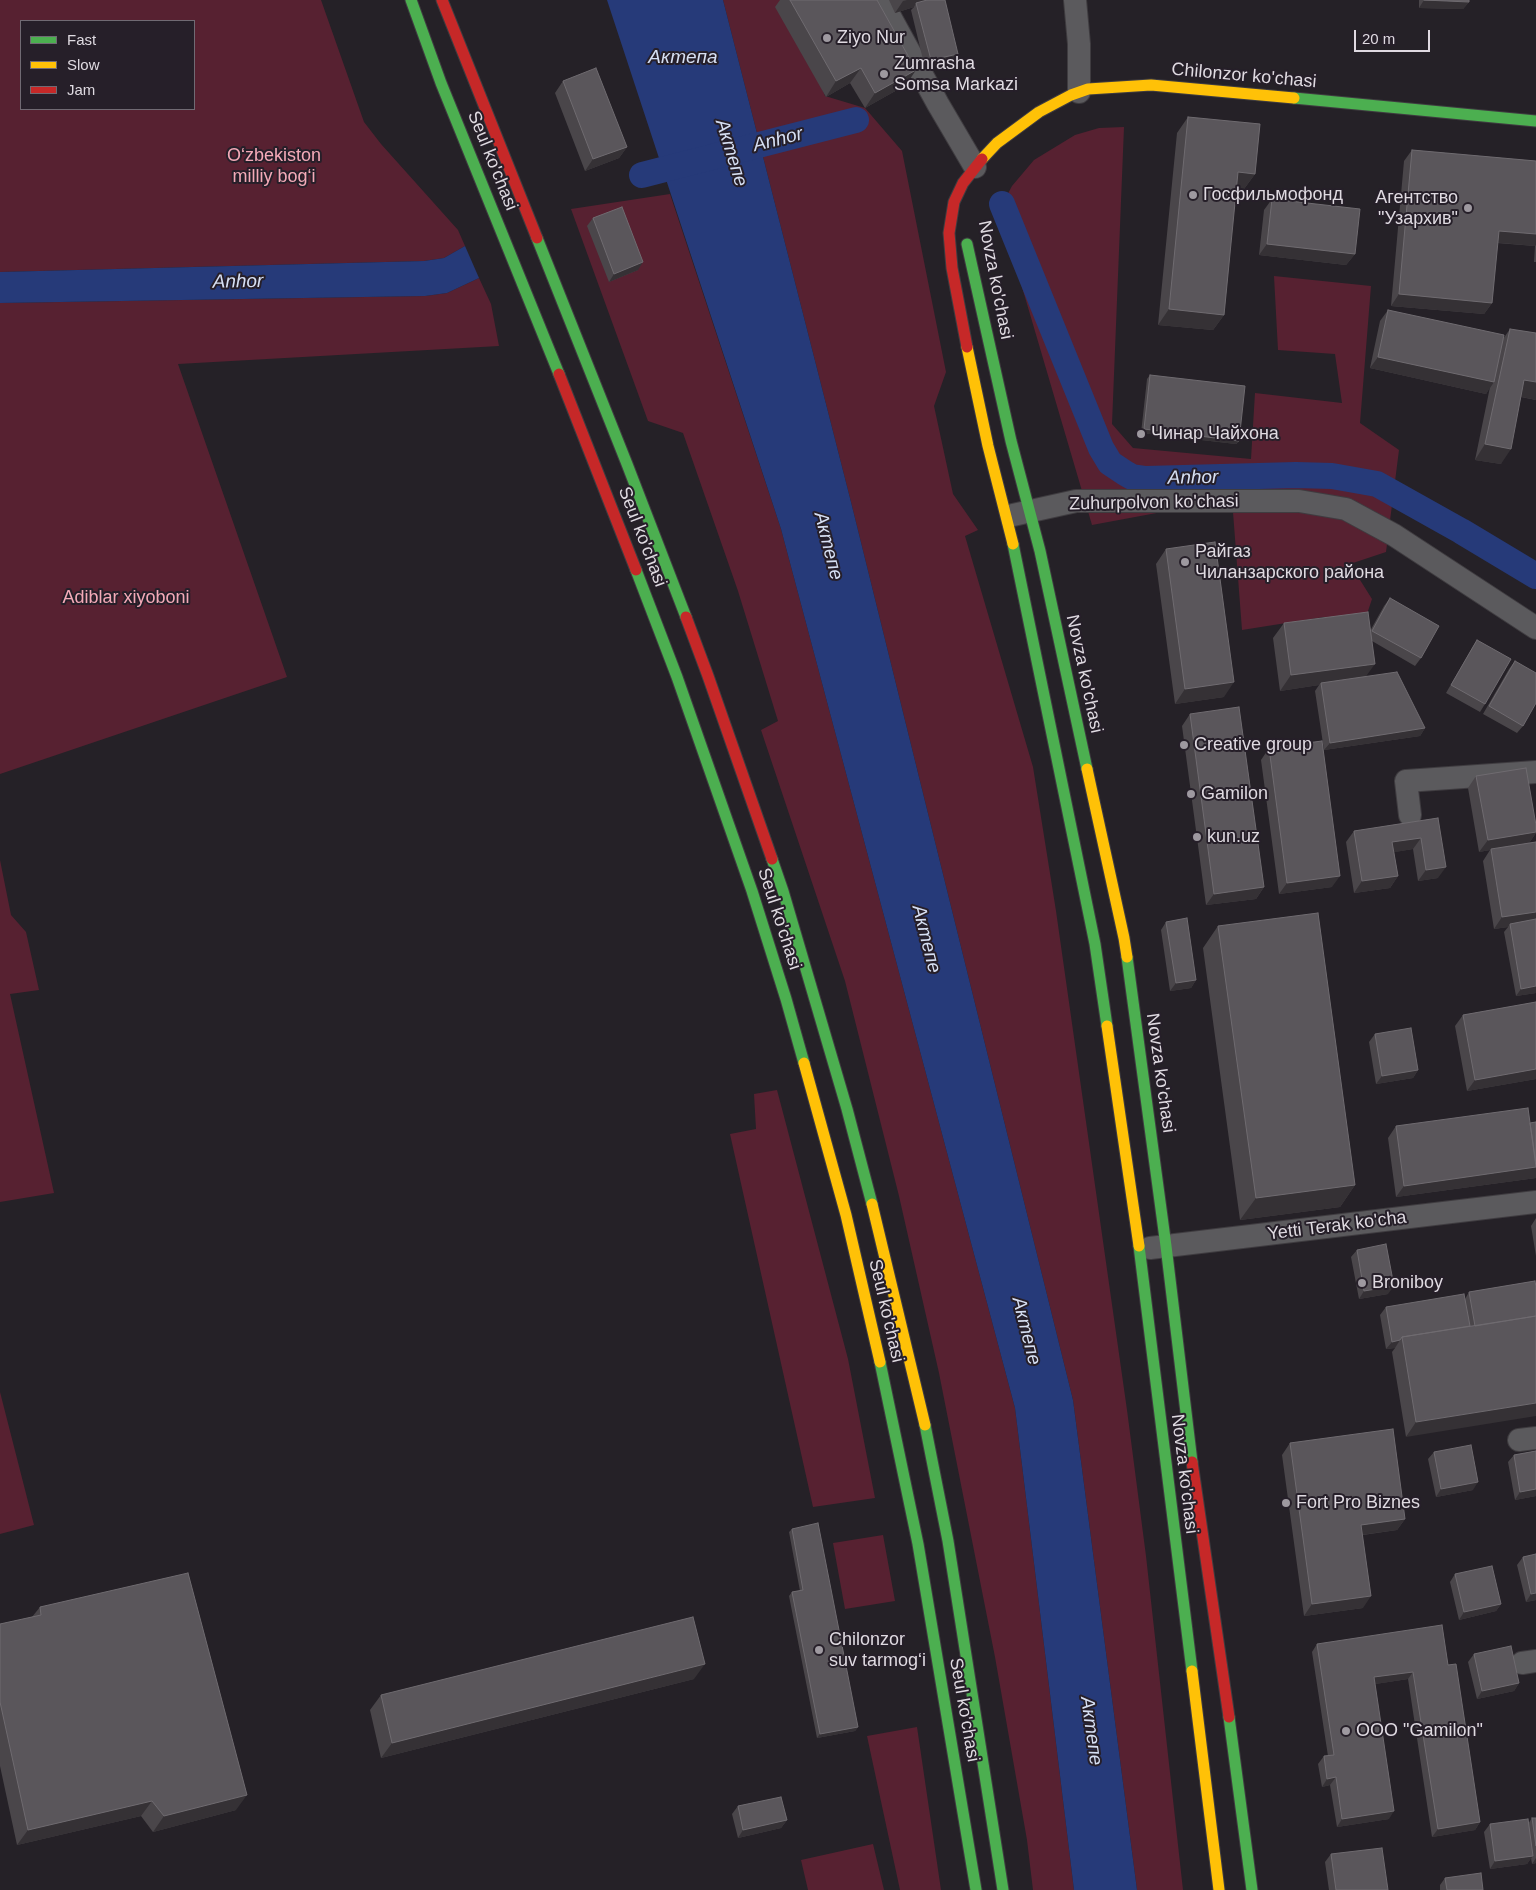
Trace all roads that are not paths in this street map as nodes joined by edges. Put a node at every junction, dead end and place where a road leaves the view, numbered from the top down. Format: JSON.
{"nodes":[{"id":1,"x":411,"y":0,"type":"edge"},
{"id":2,"x":442,"y":0,"type":"edge"},
{"id":3,"x":881,"y":0,"type":"edge"},
{"id":4,"x":1076,"y":0,"type":"edge"},
{"id":5,"x":1079,"y":92,"type":"junction"},
{"id":6,"x":1536,"y":121,"type":"edge"},
{"id":7,"x":975,"y":167,"type":"junction"},
{"id":8,"x":965,"y":209,"type":"dead end"},
{"id":9,"x":965,"y":235,"type":"dead end"},
{"id":10,"x":1030,"y":511,"type":"junction"},
{"id":11,"x":1007,"y":516,"type":"junction"},
{"id":12,"x":1536,"y":628,"type":"edge"},
{"id":13,"x":1536,"y":772,"type":"edge"},
{"id":14,"x":1410,"y":815,"type":"dead end"},
{"id":15,"x":1536,"y":1202,"type":"edge"},
{"id":16,"x":1166,"y":1246,"type":"junction"},
{"id":17,"x":1139,"y":1250,"type":"junction"},
{"id":18,"x":976,"y":1890,"type":"edge"},
{"id":19,"x":1003,"y":1890,"type":"edge"},
{"id":20,"x":1219,"y":1890,"type":"edge"},
{"id":21,"x":1252,"y":1890,"type":"edge"}],
"edges":[{"from":1,"to":18,"type":"main road","name":"Seul ko'chasi"},
{"from":2,"to":19,"type":"main road","name":"Seul ko'chasi"},
{"from":3,"to":7,"type":"street"},
{"from":4,"to":5,"type":"street"},
{"from":5,"to":6,"type":"main road","name":"Chilonzor ko'chasi"},
{"from":5,"to":7,"type":"main road","name":"Chilonzor ko'chasi"},
{"from":7,"to":8,"type":"main road","name":"Novza ko'chasi"},
{"from":7,"to":11,"type":"main road","name":"Novza ko'chasi"},
{"from":9,"to":10,"type":"main road","name":"Novza ko'chasi"},
{"from":10,"to":11,"type":"street","name":"Zuhurpolvon ko'chasi"},
{"from":10,"to":12,"type":"street","name":"Zuhurpolvon ko'chasi"},
{"from":10,"to":16,"type":"main road","name":"Novza ko'chasi"},
{"from":11,"to":17,"type":"main road","name":"Novza ko'chasi"},
{"from":13,"to":14,"type":"street"},
{"from":15,"to":16,"type":"street","name":"Yetti Terak ko'cha"},
{"from":16,"to":17,"type":"street","name":"Yetti Terak ko'cha"},
{"from":16,"to":21,"type":"main road","name":"Novza ko'chasi"},
{"from":17,"to":20,"type":"main road","name":"Novza ko'chasi"}]}
